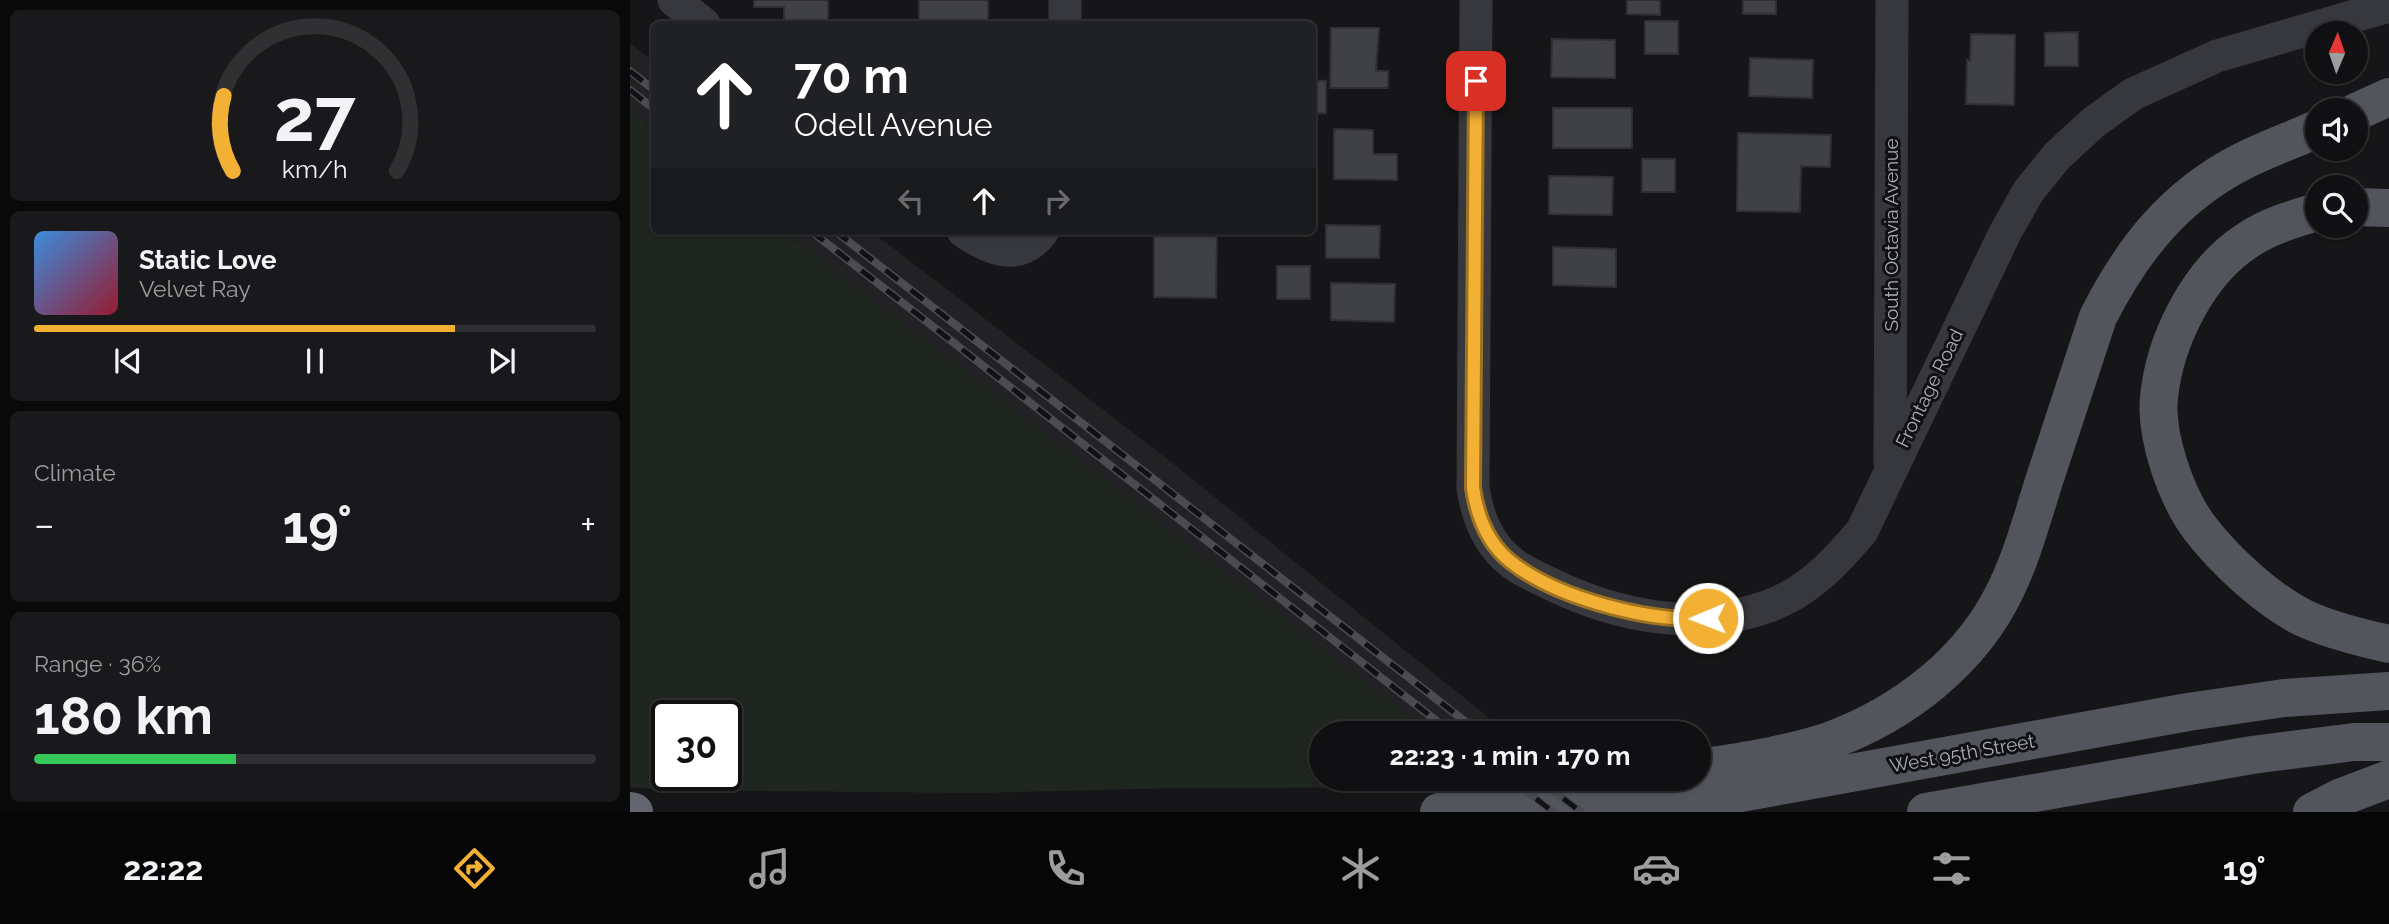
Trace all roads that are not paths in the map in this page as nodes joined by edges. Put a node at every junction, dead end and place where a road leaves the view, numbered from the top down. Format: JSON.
{"nodes":[{"id":1,"x":674,"y":0,"type":"edge"},
{"id":2,"x":1065,"y":0,"type":"edge"},
{"id":3,"x":1476,"y":0,"type":"edge"},
{"id":4,"x":1892,"y":0,"type":"edge"},
{"id":5,"x":2389,"y":6,"type":"edge"},
{"id":6,"x":700,"y":21,"type":"edge"},
{"id":7,"x":1065,"y":21,"type":"edge"},
{"id":8,"x":2389,"y":97,"type":"edge"},
{"id":9,"x":2368,"y":107,"type":"edge"},
{"id":10,"x":2305,"y":134,"type":"edge"},
{"id":11,"x":2368,"y":207,"type":"edge"},
{"id":12,"x":2389,"y":208,"type":"edge"},
{"id":13,"x":2305,"y":216,"type":"edge"},
{"id":14,"x":970,"y":235,"type":"edge"},
{"id":15,"x":1040,"y":235,"type":"edge"},
{"id":16,"x":1890,"y":470,"type":"junction"},
{"id":17,"x":2389,"y":644,"type":"edge"},
{"id":18,"x":2389,"y":691,"type":"edge"},
{"id":19,"x":2389,"y":742,"type":"edge"},
{"id":20,"x":1711,"y":766,"type":"edge"},
{"id":21,"x":2389,"y":779,"type":"edge"},
{"id":22,"x":1566,"y":791,"type":"edge"},
{"id":23,"x":1439,"y":812,"type":"edge"},
{"id":24,"x":1535,"y":812,"type":"edge"},
{"id":25,"x":1926,"y":812,"type":"edge"},
{"id":26,"x":2312,"y":812,"type":"edge"}],
"edges":[{"from":1,"to":6,"type":"street"},
{"from":2,"to":7,"type":"street"},
{"from":3,"to":16,"type":"street","name":"Frontage Road"},
{"from":4,"to":16,"type":"street","name":"South Octavia Avenue"},
{"from":5,"to":16,"type":"street","name":"Frontage Road"},
{"from":8,"to":9,"type":"main road"},
{"from":10,"to":20,"type":"main road"},
{"from":11,"to":12,"type":"main road"},
{"from":13,"to":17,"type":"main road"},
{"from":14,"to":15,"type":"street"},
{"from":18,"to":24,"type":"main road","name":"West 95th Street"},
{"from":19,"to":25,"type":"main road"},
{"from":21,"to":26,"type":"main road"},
{"from":22,"to":23,"type":"main road"}]}
